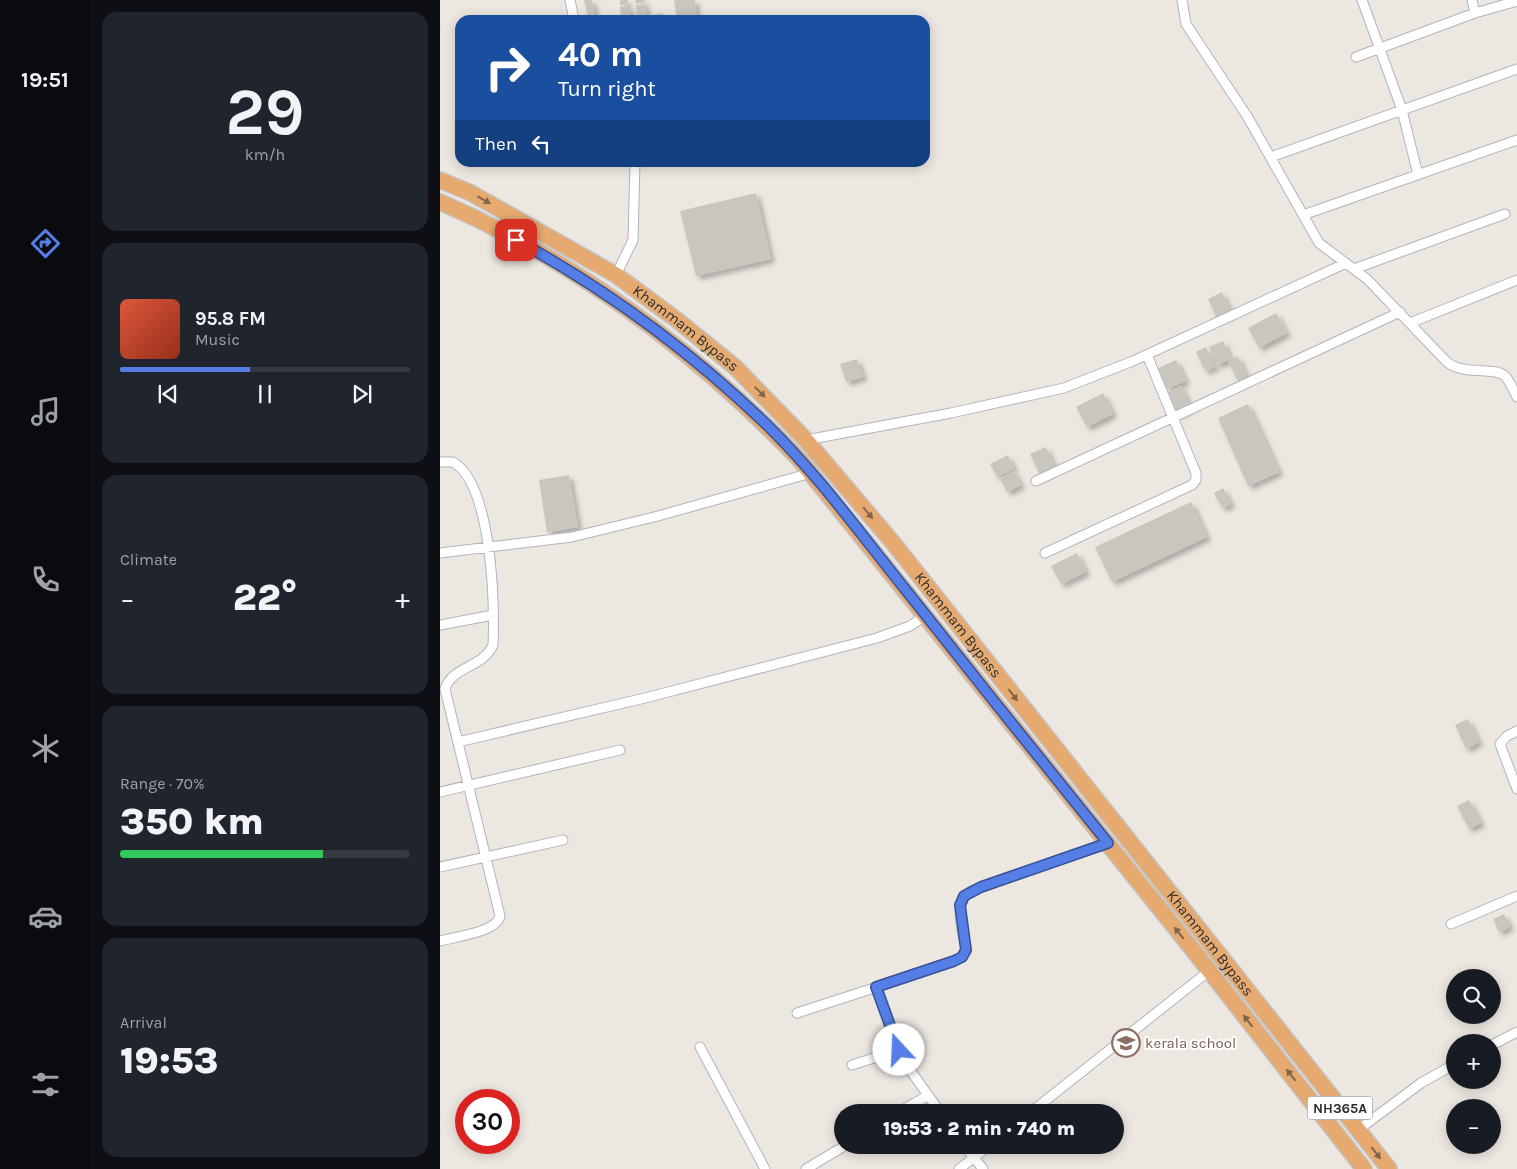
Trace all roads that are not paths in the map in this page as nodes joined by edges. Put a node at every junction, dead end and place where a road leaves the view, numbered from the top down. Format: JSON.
{"nodes":[{"id":1,"x":570,"y":0,"type":"edge"},
{"id":2,"x":1182,"y":0,"type":"edge"},
{"id":3,"x":1362,"y":0,"type":"edge"},
{"id":4,"x":1472,"y":0,"type":"edge"},
{"id":5,"x":1517,"y":0,"type":"edge"},
{"id":6,"x":1475,"y":12,"type":"junction"},
{"id":7,"x":573,"y":15,"type":"edge"},
{"id":8,"x":1380,"y":48,"type":"junction"},
{"id":9,"x":1356,"y":57,"type":"dead end"},
{"id":10,"x":1517,"y":69,"type":"edge"},
{"id":11,"x":1402,"y":110,"type":"junction"},
{"id":12,"x":1517,"y":140,"type":"edge"},
{"id":13,"x":1271,"y":157,"type":"junction"},
{"id":14,"x":635,"y":167,"type":"edge"},
{"id":15,"x":1418,"y":175,"type":"junction"},
{"id":16,"x":440,"y":180,"type":"edge"},
{"id":17,"x":440,"y":202,"type":"edge"},
{"id":18,"x":1505,"y":214,"type":"dead end"},
{"id":19,"x":1303,"y":215,"type":"junction"},
{"id":20,"x":1346,"y":263,"type":"junction"},
{"id":21,"x":1354,"y":269,"type":"junction"},
{"id":22,"x":616,"y":275,"type":"junction"},
{"id":23,"x":1517,"y":280,"type":"edge"},
{"id":24,"x":1400,"y":312,"type":"junction"},
{"id":25,"x":1410,"y":323,"type":"junction"},
{"id":26,"x":1147,"y":355,"type":"junction"},
{"id":27,"x":1517,"y":396,"type":"edge"},
{"id":28,"x":1173,"y":418,"type":"junction"},
{"id":29,"x":806,"y":440,"type":"junction"},
{"id":30,"x":440,"y":462,"type":"edge"},
{"id":31,"x":811,"y":473,"type":"junction"},
{"id":32,"x":1036,"y":481,"type":"dead end"},
{"id":33,"x":489,"y":547,"type":"junction"},
{"id":34,"x":900,"y":552,"type":"junction"},
{"id":35,"x":440,"y":553,"type":"edge"},
{"id":36,"x":1045,"y":553,"type":"dead end"},
{"id":37,"x":885,"y":565,"type":"junction"},
{"id":38,"x":493,"y":615,"type":"junction"},
{"id":39,"x":926,"y":615,"type":"junction"},
{"id":40,"x":440,"y":625,"type":"edge"},
{"id":41,"x":450,"y":713,"type":"junction"},
{"id":42,"x":440,"y":715,"type":"edge"},
{"id":43,"x":1517,"y":731,"type":"edge"},
{"id":44,"x":458,"y":742,"type":"junction"},
{"id":45,"x":620,"y":750,"type":"dead end"},
{"id":46,"x":467,"y":785,"type":"junction"},
{"id":47,"x":1517,"y":789,"type":"edge"},
{"id":48,"x":440,"y":792,"type":"edge"},
{"id":49,"x":563,"y":840,"type":"dead end"},
{"id":50,"x":1108,"y":843,"type":"junction"},
{"id":51,"x":486,"y":856,"type":"junction"},
{"id":52,"x":440,"y":867,"type":"edge"},
{"id":53,"x":1517,"y":896,"type":"edge"},
{"id":54,"x":1451,"y":924,"type":"dead end"},
{"id":55,"x":440,"y":941,"type":"edge"},
{"id":56,"x":1209,"y":971,"type":"junction"},
{"id":57,"x":876,"y":987,"type":"junction"},
{"id":58,"x":797,"y":1013,"type":"dead end"},
{"id":59,"x":1517,"y":1032,"type":"edge"},
{"id":60,"x":1501,"y":1040,"type":"edge"},
{"id":61,"x":700,"y":1047,"type":"dead end"},
{"id":62,"x":899,"y":1050,"type":"junction"},
{"id":63,"x":852,"y":1064,"type":"dead end"},
{"id":64,"x":1446,"y":1069,"type":"edge"},
{"id":65,"x":927,"y":1096,"type":"junction"},
{"id":66,"x":914,"y":1104,"type":"edge"},
{"id":67,"x":934,"y":1104,"type":"edge"},
{"id":68,"x":1041,"y":1104,"type":"edge"},
{"id":69,"x":1358,"y":1130,"type":"junction"},
{"id":70,"x":834,"y":1152,"type":"edge"},
{"id":71,"x":971,"y":1154,"type":"edge"},
{"id":72,"x":979,"y":1154,"type":"edge"},
{"id":73,"x":974,"y":1158,"type":"junction"},
{"id":74,"x":765,"y":1169,"type":"edge"},
{"id":75,"x":806,"y":1169,"type":"edge"},
{"id":76,"x":960,"y":1169,"type":"edge"},
{"id":77,"x":983,"y":1169,"type":"edge"},
{"id":78,"x":1364,"y":1169,"type":"edge"},
{"id":79,"x":1389,"y":1169,"type":"edge"}],
"edges":[{"from":1,"to":7,"type":"street"},
{"from":2,"to":13,"type":"street"},
{"from":3,"to":8,"type":"street"},
{"from":4,"to":6,"type":"street"},
{"from":5,"to":6,"type":"street"},
{"from":6,"to":8,"type":"street"},
{"from":8,"to":9,"type":"street"},
{"from":8,"to":11,"type":"street"},
{"from":10,"to":11,"type":"street"},
{"from":11,"to":13,"type":"street"},
{"from":11,"to":15,"type":"street"},
{"from":12,"to":15,"type":"street"},
{"from":13,"to":19,"type":"street"},
{"from":14,"to":22,"type":"street"},
{"from":15,"to":19,"type":"street"},
{"from":16,"to":22,"type":"highway","name":"Khammam Bypass","number":"NH365A","one_way":true},
{"from":17,"to":31,"type":"highway","name":"Khammam Bypass","number":"NH365A"},
{"from":18,"to":21,"type":"street"},
{"from":19,"to":20,"type":"street"},
{"from":20,"to":21,"type":"street"},
{"from":20,"to":26,"type":"street"},
{"from":21,"to":24,"type":"street"},
{"from":22,"to":29,"type":"highway","name":"Khammam Bypass","number":"NH365A","one_way":true},
{"from":23,"to":25,"type":"street"},
{"from":24,"to":25,"type":"street"},
{"from":24,"to":28,"type":"street"},
{"from":25,"to":27,"type":"street"},
{"from":26,"to":28,"type":"street"},
{"from":26,"to":29,"type":"street"},
{"from":28,"to":32,"type":"street"},
{"from":28,"to":36,"type":"street"},
{"from":29,"to":34,"type":"highway","name":"Khammam Bypass","number":"NH365A","one_way":true},
{"from":30,"to":33,"type":"street"},
{"from":31,"to":33,"type":"street"},
{"from":31,"to":37,"type":"highway","name":"Khammam Bypass","number":"NH365A"},
{"from":33,"to":35,"type":"street"},
{"from":33,"to":38,"type":"street"},
{"from":34,"to":37,"type":"highway"},
{"from":34,"to":69,"type":"highway","name":"Khammam Bypass","number":"NH365A","one_way":true},
{"from":37,"to":39,"type":"highway","name":"Khammam Bypass","number":"NH365A"},
{"from":38,"to":40,"type":"street"},
{"from":38,"to":41,"type":"street"},
{"from":39,"to":44,"type":"street"},
{"from":39,"to":50,"type":"highway","name":"Khammam Bypass","number":"NH365A"},
{"from":41,"to":42,"type":"street"},
{"from":41,"to":44,"type":"street"},
{"from":43,"to":47,"type":"street"},
{"from":44,"to":46,"type":"street"},
{"from":45,"to":46,"type":"street"},
{"from":46,"to":48,"type":"street"},
{"from":46,"to":51,"type":"street"},
{"from":49,"to":51,"type":"street"},
{"from":56,"to":50,"type":"highway","name":"Khammam Bypass","number":"NH365A","one_way":true},
{"from":50,"to":57,"type":"street"},
{"from":51,"to":52,"type":"street"},
{"from":51,"to":55,"type":"street"},
{"from":53,"to":54,"type":"street"},
{"from":56,"to":68,"type":"street"},
{"from":78,"to":56,"type":"highway","name":"Khammam Bypass","number":"NH365A","one_way":true},
{"from":57,"to":58,"type":"street"},
{"from":57,"to":62,"type":"street"},
{"from":59,"to":60,"type":"street"},
{"from":61,"to":74,"type":"street"},
{"from":62,"to":63,"type":"street"},
{"from":62,"to":65,"type":"street"},
{"from":64,"to":69,"type":"street"},
{"from":65,"to":66,"type":"street"},
{"from":65,"to":67,"type":"street"},
{"from":69,"to":79,"type":"highway","name":"Khammam Bypass","number":"NH365A","one_way":true},
{"from":70,"to":75,"type":"street"},
{"from":71,"to":73,"type":"street"},
{"from":72,"to":73,"type":"street"},
{"from":73,"to":76,"type":"street"},
{"from":73,"to":77,"type":"street"}]}
